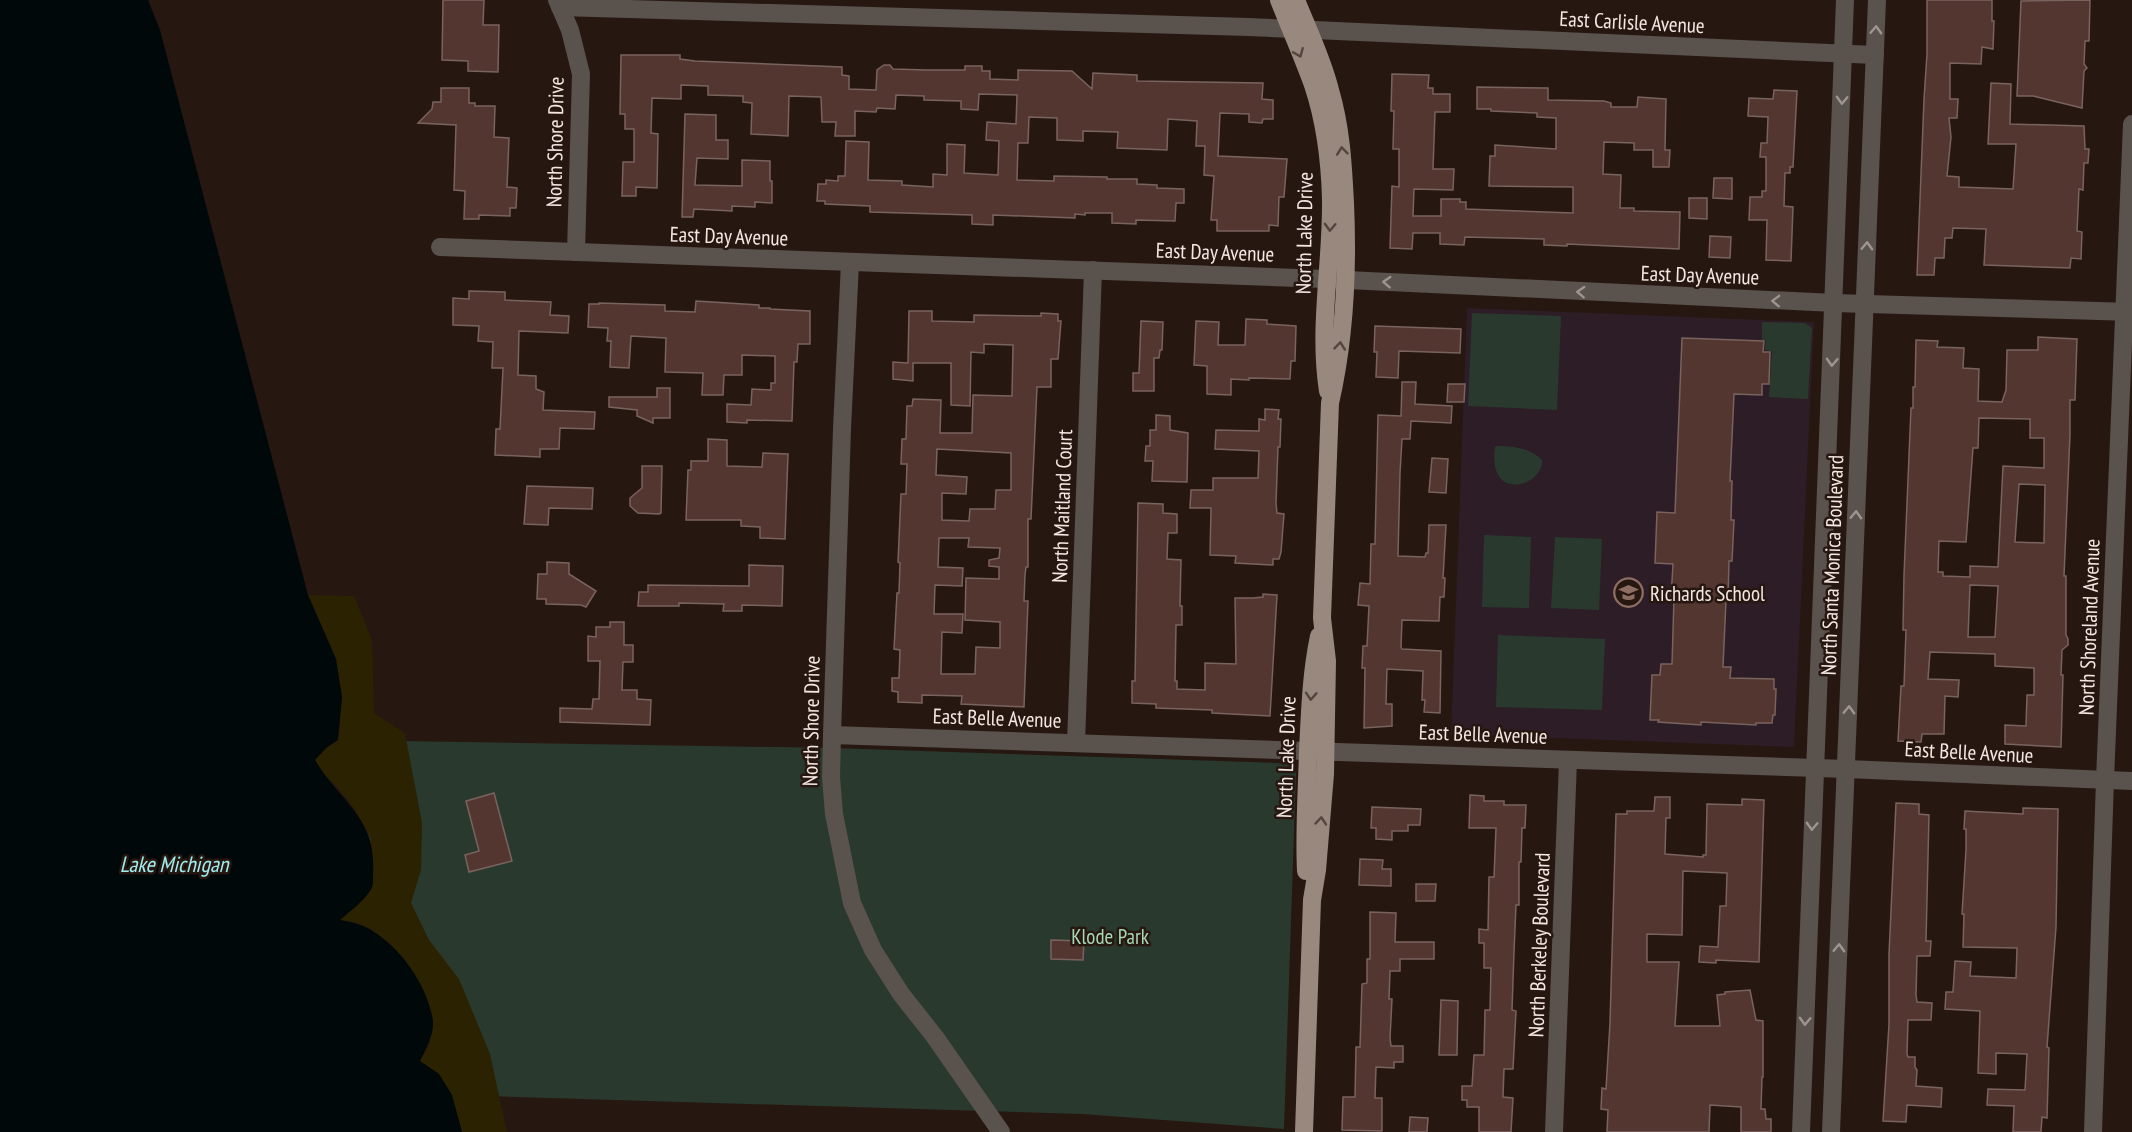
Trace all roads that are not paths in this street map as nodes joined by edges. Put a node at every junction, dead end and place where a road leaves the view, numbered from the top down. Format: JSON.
{"nodes":[{"id":1,"x":1279,"y":0,"type":"edge"},
{"id":2,"x":1296,"y":0,"type":"edge"},
{"id":3,"x":1845,"y":0,"type":"edge"},
{"id":4,"x":1877,"y":0,"type":"edge"},
{"id":5,"x":559,"y":3,"type":"edge"},
{"id":6,"x":1290,"y":29,"type":"junction"},
{"id":7,"x":1309,"y":30,"type":"junction"},
{"id":8,"x":1843,"y":54,"type":"junction"},
{"id":9,"x":1875,"y":55,"type":"junction"},
{"id":10,"x":2132,"y":124,"type":"edge"},
{"id":11,"x":440,"y":247,"type":"dead end"},
{"id":12,"x":576,"y":252,"type":"junction"},
{"id":13,"x":850,"y":263,"type":"junction"},
{"id":14,"x":1093,"y":270,"type":"junction"},
{"id":15,"x":1326,"y":279,"type":"junction"},
{"id":16,"x":1345,"y":280,"type":"junction"},
{"id":17,"x":1835,"y":303,"type":"junction"},
{"id":18,"x":1864,"y":304,"type":"junction"},
{"id":19,"x":2128,"y":312,"type":"edge"},
{"id":20,"x":1330,"y":403,"type":"junction"},
{"id":21,"x":832,"y":735,"type":"junction"},
{"id":22,"x":1076,"y":743,"type":"junction"},
{"id":23,"x":1317,"y":751,"type":"junction"},
{"id":24,"x":1568,"y":759,"type":"junction"},
{"id":25,"x":1814,"y":768,"type":"junction"},
{"id":26,"x":1846,"y":769,"type":"junction"},
{"id":27,"x":2105,"y":780,"type":"junction"},
{"id":28,"x":2132,"y":781,"type":"edge"},
{"id":29,"x":1001,"y":1132,"type":"edge"},
{"id":30,"x":1304,"y":1132,"type":"edge"},
{"id":31,"x":1554,"y":1132,"type":"edge"},
{"id":32,"x":1801,"y":1132,"type":"edge"},
{"id":33,"x":1831,"y":1132,"type":"edge"},
{"id":34,"x":2093,"y":1132,"type":"edge"}],
"edges":[{"from":1,"to":6,"type":"main road","name":"North Lake Drive"},
{"from":2,"to":7,"type":"main road","name":"North Lake Drive"},
{"from":3,"to":8,"type":"street","name":"North Santa Monica Boulevard"},
{"from":9,"to":4,"type":"street","name":"North Santa Monica Boulevard","one_way":true},
{"from":5,"to":6,"type":"street","name":"East Carlisle Avenue"},
{"from":5,"to":12,"type":"street","name":"North Shore Drive"},
{"from":6,"to":7,"type":"street","name":"East Carlisle Avenue"},
{"from":6,"to":15,"type":"main road","name":"North Lake Drive","one_way":true},
{"from":7,"to":8,"type":"street","name":"East Carlisle Avenue"},
{"from":16,"to":7,"type":"main road","name":"North Lake Drive","one_way":true},
{"from":8,"to":9,"type":"street","name":"East Carlisle Avenue"},
{"from":8,"to":17,"type":"street","name":"North Santa Monica Boulevard","one_way":true},
{"from":18,"to":9,"type":"street","name":"North Santa Monica Boulevard","one_way":true},
{"from":10,"to":19,"type":"street","name":"North Shoreland Avenue"},
{"from":11,"to":12,"type":"street","name":"East Day Avenue"},
{"from":12,"to":13,"type":"street","name":"East Day Avenue"},
{"from":13,"to":14,"type":"street","name":"East Day Avenue"},
{"from":13,"to":21,"type":"street","name":"North Shore Drive"},
{"from":14,"to":15,"type":"street","name":"East Day Avenue"},
{"from":14,"to":22,"type":"street","name":"North Maitland Court"},
{"from":15,"to":16,"type":"street","name":"East Day Avenue"},
{"from":15,"to":20,"type":"main road","name":"North Lake Drive"},
{"from":17,"to":16,"type":"street","name":"East Day Avenue","one_way":true},
{"from":20,"to":16,"type":"main road","name":"North Lake Drive","one_way":true},
{"from":17,"to":18,"type":"street","name":"East Day Avenue"},
{"from":17,"to":25,"type":"street","name":"North Santa Monica Boulevard","one_way":true},
{"from":18,"to":19,"type":"street","name":"East Day Avenue"},
{"from":26,"to":18,"type":"street","name":"North Santa Monica Boulevard","one_way":true},
{"from":19,"to":27,"type":"street","name":"North Shoreland Avenue"},
{"from":20,"to":23,"type":"main road","name":"North Lake Drive"},
{"from":21,"to":22,"type":"street","name":"East Belle Avenue"},
{"from":21,"to":29,"type":"street","name":"North Shore Drive"},
{"from":22,"to":23,"type":"street","name":"East Belle Avenue"},
{"from":23,"to":24,"type":"street","name":"East Belle Avenue"},
{"from":23,"to":30,"type":"main road","name":"North Lake Drive"},
{"from":24,"to":25,"type":"street","name":"East Belle Avenue"},
{"from":24,"to":31,"type":"street","name":"North Berkeley Boulevard"},
{"from":25,"to":26,"type":"street","name":"East Belle Avenue"},
{"from":25,"to":32,"type":"street","name":"North Santa Monica Boulevard","one_way":true},
{"from":26,"to":27,"type":"street","name":"East Belle Avenue"},
{"from":33,"to":26,"type":"street","name":"North Santa Monica Boulevard","one_way":true},
{"from":27,"to":28,"type":"street","name":"East Belle Avenue"},
{"from":27,"to":34,"type":"street","name":"North Shoreland Avenue"}]}
